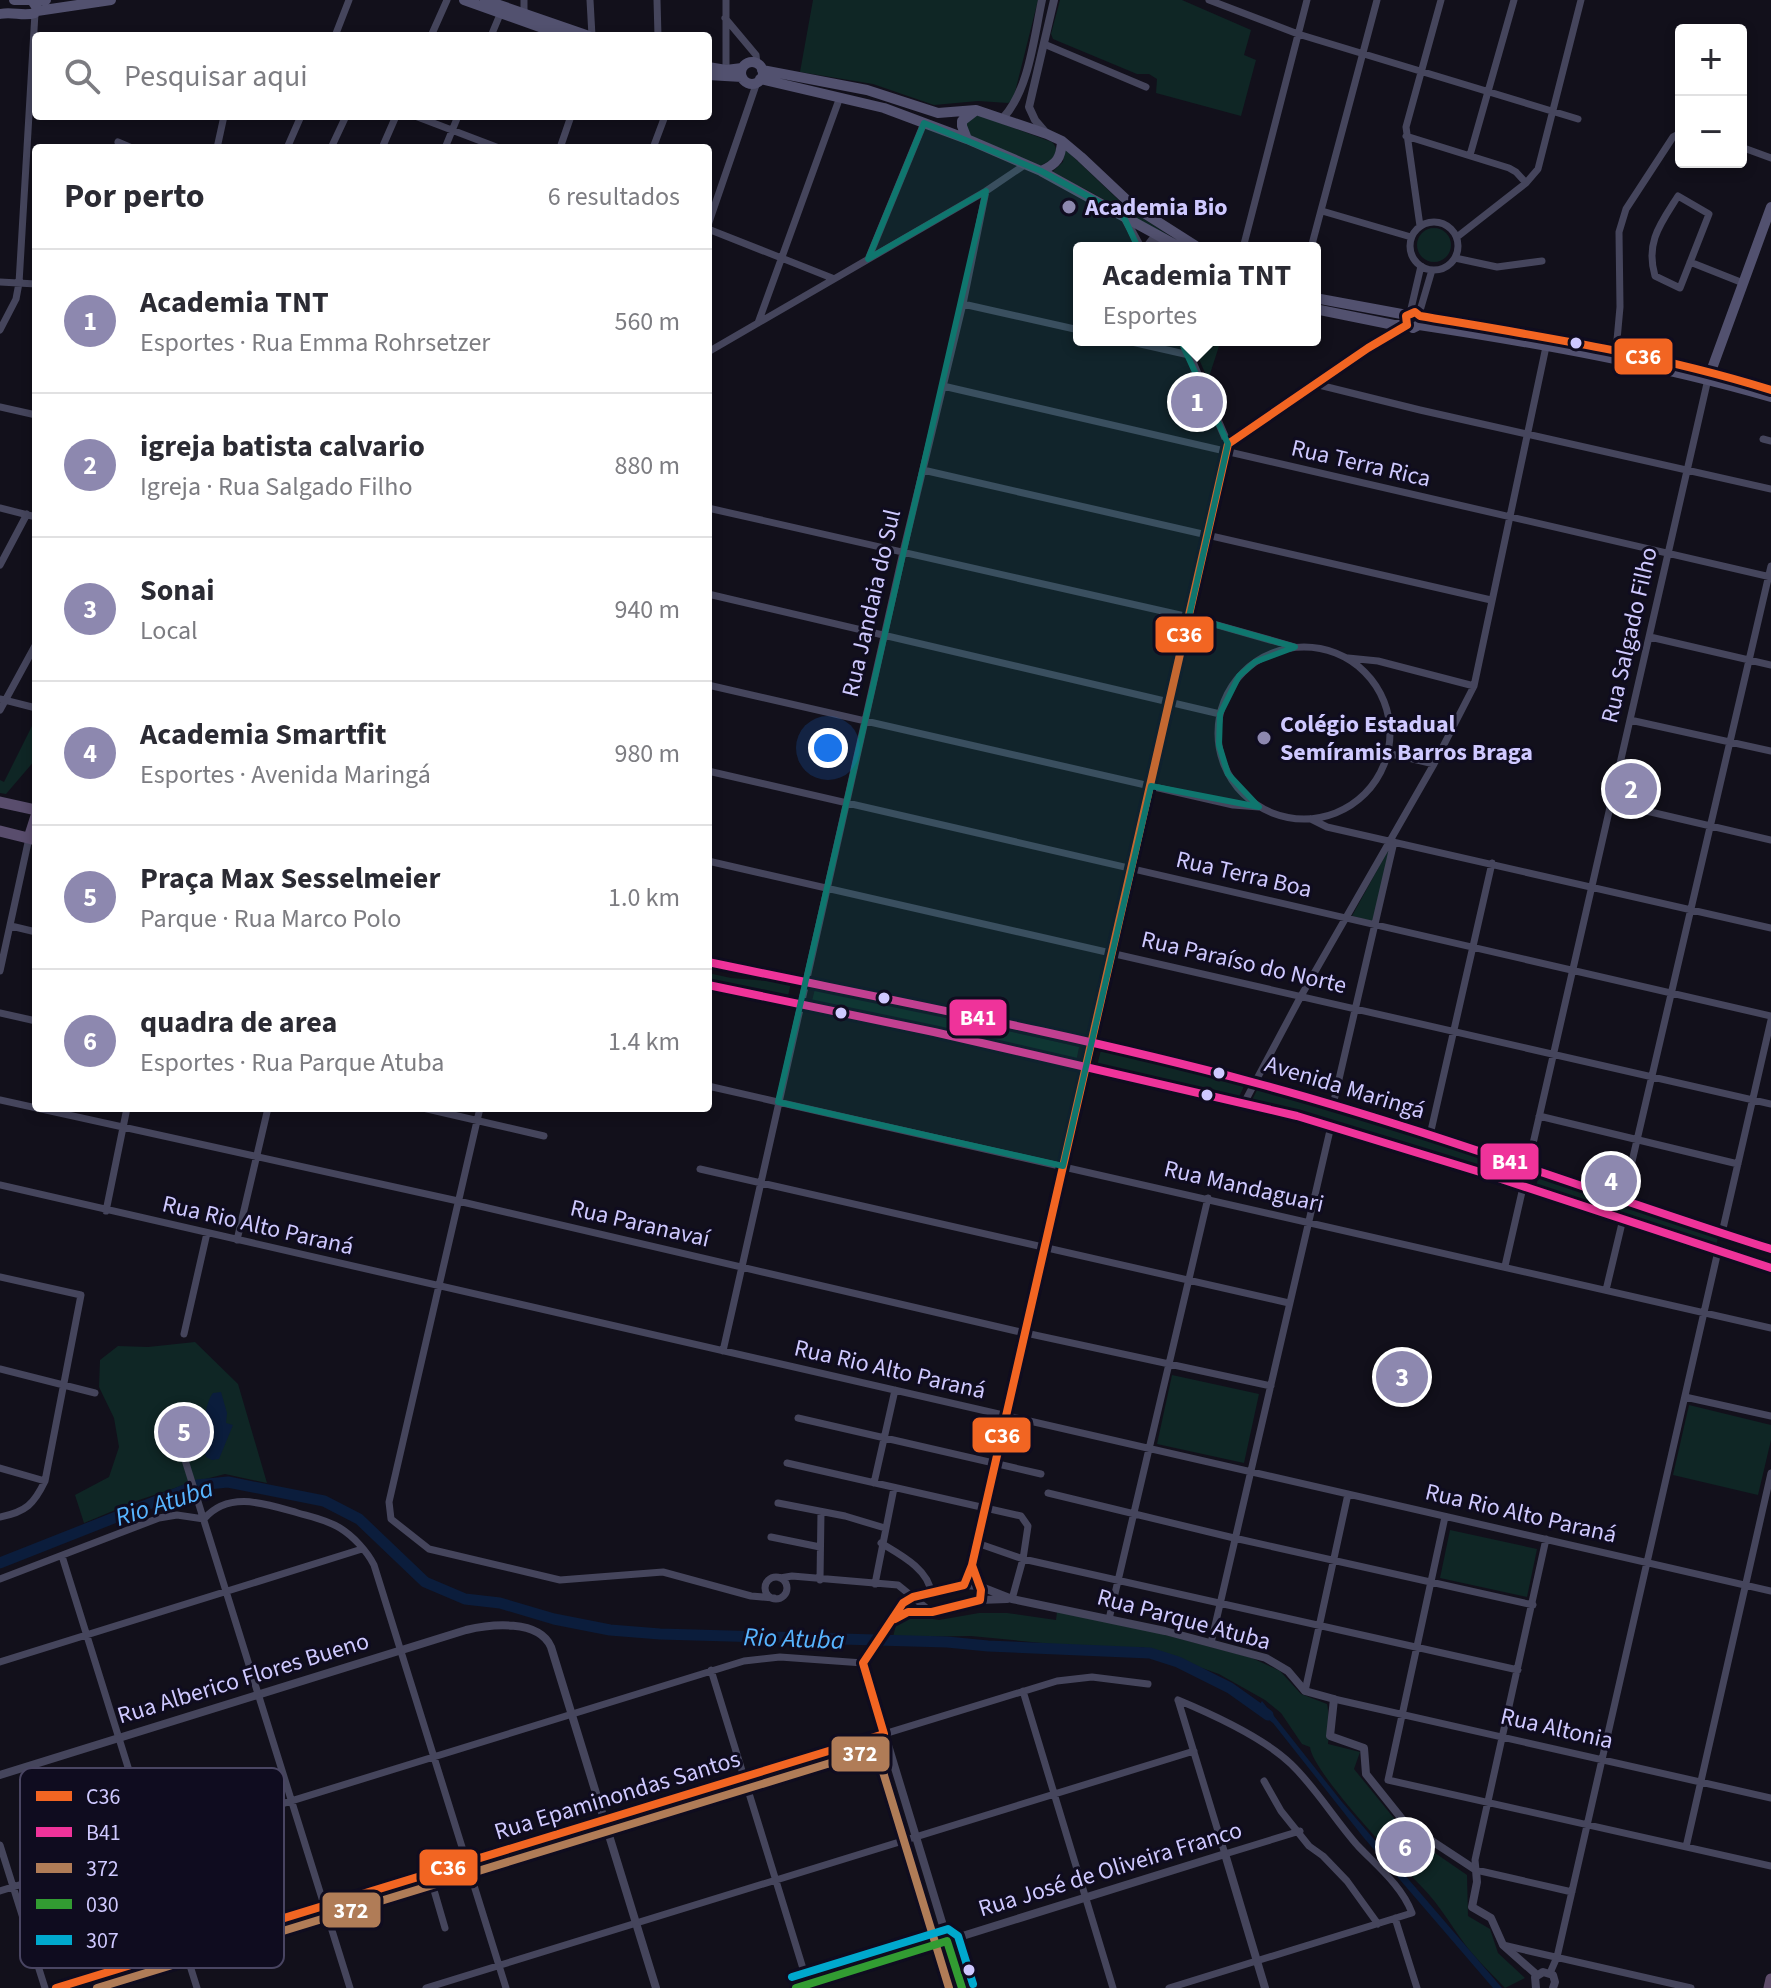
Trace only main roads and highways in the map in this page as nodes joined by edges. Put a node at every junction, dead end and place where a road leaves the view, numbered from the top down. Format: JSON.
{"nodes":[{"id":1,"x":14,"y":0,"type":"edge"},
{"id":2,"x":46,"y":0,"type":"edge"},
{"id":3,"x":111,"y":0,"type":"edge"},
{"id":4,"x":464,"y":0,"type":"edge"},
{"id":5,"x":485,"y":0,"type":"edge"},
{"id":6,"x":32,"y":10,"type":"edge"},
{"id":7,"x":1,"y":13,"type":"edge"},
{"id":8,"x":554,"y":32,"type":"edge"},
{"id":9,"x":579,"y":32,"type":"edge"},
{"id":10,"x":712,"y":68,"type":"edge"},
{"id":11,"x":743,"y":70,"type":"junction"},
{"id":12,"x":712,"y":74,"type":"edge"},
{"id":13,"x":759,"y":74,"type":"junction"},
{"id":14,"x":977,"y":110,"type":"junction"},
{"id":15,"x":967,"y":139,"type":"junction"},
{"id":16,"x":1062,"y":141,"type":"junction"},
{"id":17,"x":1041,"y":171,"type":"junction"},
{"id":18,"x":1771,"y":207,"type":"edge"},
{"id":19,"x":1171,"y":242,"type":"edge"},
{"id":20,"x":1190,"y":242,"type":"edge"},
{"id":21,"x":1321,"y":299,"type":"edge"},
{"id":22,"x":1321,"y":310,"type":"edge"},
{"id":23,"x":1387,"y":310,"type":"junction"},
{"id":24,"x":1414,"y":318,"type":"junction"},
{"id":25,"x":1384,"y":322,"type":"junction"},
{"id":26,"x":1710,"y":375,"type":"junction"},
{"id":27,"x":1771,"y":390,"type":"edge"},
{"id":28,"x":1771,"y":397,"type":"edge"},
{"id":29,"x":0,"y":802,"type":"edge"},
{"id":30,"x":32,"y":809,"type":"edge"},
{"id":31,"x":0,"y":831,"type":"edge"},
{"id":32,"x":32,"y":839,"type":"edge"},
{"id":33,"x":712,"y":963,"type":"edge"},
{"id":34,"x":712,"y":986,"type":"edge"},
{"id":35,"x":977,"y":1019,"type":"junction"},
{"id":36,"x":972,"y":1041,"type":"junction"},
{"id":37,"x":1201,"y":1070,"type":"junction"},
{"id":38,"x":1195,"y":1093,"type":"junction"},
{"id":39,"x":1723,"y":1233,"type":"junction"},
{"id":40,"x":1771,"y":1249,"type":"edge"},
{"id":41,"x":1718,"y":1251,"type":"junction"},
{"id":42,"x":1771,"y":1268,"type":"edge"},
{"id":43,"x":1771,"y":1979,"type":"edge"},
{"id":44,"x":1769,"y":1988,"type":"edge"}],
"edges":[{"from":1,"to":6,"type":"main road"},
{"from":2,"to":6,"type":"main road"},
{"from":3,"to":6,"type":"main road"},
{"from":4,"to":8,"type":"main road"},
{"from":5,"to":9,"type":"main road"},
{"from":6,"to":7,"type":"main road"},
{"from":10,"to":11,"type":"main road"},
{"from":11,"to":12,"type":"main road"},
{"from":11,"to":13,"type":"main road"},
{"from":11,"to":13,"type":"main road"},
{"from":13,"to":14,"type":"main road"},
{"from":13,"to":15,"type":"main road"},
{"from":14,"to":15,"type":"main road"},
{"from":14,"to":16,"type":"main road"},
{"from":15,"to":17,"type":"main road"},
{"from":16,"to":17,"type":"main road"},
{"from":16,"to":20,"type":"main road"},
{"from":17,"to":19,"type":"main road"},
{"from":18,"to":26,"type":"main road","name":"Rua Salgado Filho"},
{"from":21,"to":23,"type":"main road"},
{"from":22,"to":25,"type":"main road"},
{"from":23,"to":24,"type":"main road"},
{"from":23,"to":25,"type":"main road"},
{"from":24,"to":25,"type":"main road"},
{"from":24,"to":26,"type":"main road"},
{"from":26,"to":27,"type":"main road"},
{"from":26,"to":28,"type":"main road"},
{"from":29,"to":30,"type":"main road"},
{"from":31,"to":32,"type":"main road"},
{"from":33,"to":35,"type":"main road","name":"Avenida Maringá"},
{"from":34,"to":36,"type":"main road","name":"Avenida Maringá"},
{"from":35,"to":36,"type":"main road"},
{"from":35,"to":37,"type":"main road","name":"Avenida Maringá"},
{"from":36,"to":38,"type":"main road","name":"Avenida Maringá"},
{"from":37,"to":38,"type":"main road"},
{"from":37,"to":39,"type":"main road","name":"Avenida Maringá"},
{"from":38,"to":41,"type":"main road","name":"Avenida Maringá"},
{"from":39,"to":40,"type":"main road","name":"Avenida Maringá"},
{"from":39,"to":41,"type":"main road"},
{"from":41,"to":42,"type":"main road","name":"Avenida Maringá"},
{"from":43,"to":44,"type":"highway"}]}
